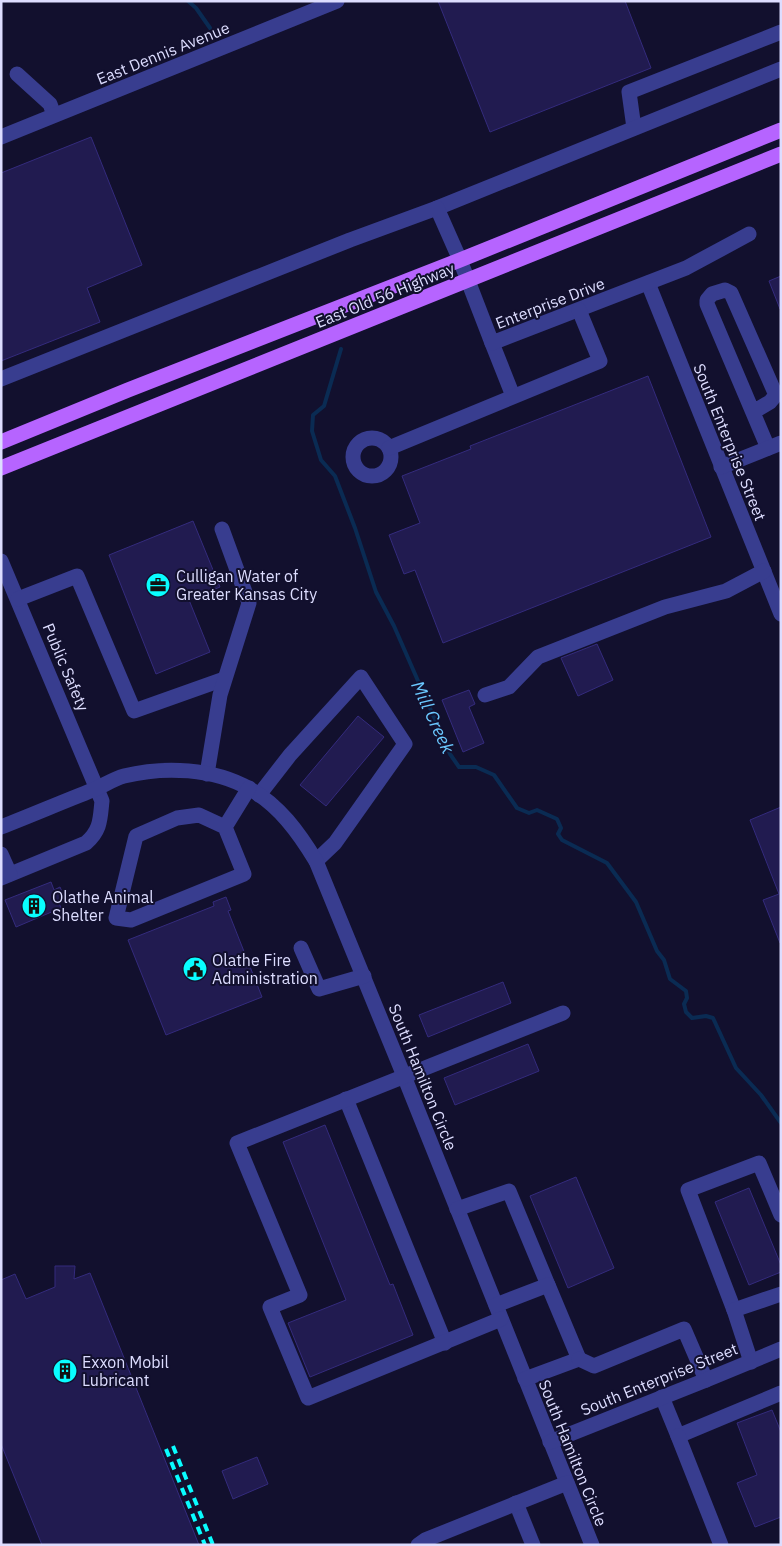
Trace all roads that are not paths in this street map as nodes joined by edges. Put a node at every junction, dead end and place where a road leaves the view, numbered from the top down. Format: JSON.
{"nodes":[{"id":1,"x":337,"y":1,"type":"edge"},
{"id":2,"x":781,"y":32,"type":"edge"},
{"id":3,"x":781,"y":69,"type":"edge"},
{"id":4,"x":17,"y":74,"type":"dead end"},
{"id":5,"x":54,"y":115,"type":"junction"},
{"id":6,"x":634,"y":128,"type":"junction"},
{"id":7,"x":781,"y":130,"type":"edge"},
{"id":8,"x":1,"y":137,"type":"edge"},
{"id":9,"x":781,"y":154,"type":"edge"},
{"id":10,"x":437,"y":208,"type":"junction"},
{"id":11,"x":750,"y":234,"type":"dead end"},
{"id":12,"x":460,"y":260,"type":"junction"},
{"id":13,"x":468,"y":281,"type":"junction"},
{"id":14,"x":648,"y":284,"type":"junction"},
{"id":15,"x":579,"y":310,"type":"junction"},
{"id":16,"x":492,"y":343,"type":"junction"},
{"id":17,"x":1,"y":379,"type":"edge"},
{"id":18,"x":513,"y":396,"type":"junction"},
{"id":19,"x":753,"y":412,"type":"junction"},
{"id":20,"x":1,"y":442,"type":"edge"},
{"id":21,"x":774,"y":446,"type":"edge"},
{"id":22,"x":389,"y":448,"type":"dead end"},
{"id":23,"x":721,"y":467,"type":"junction"},
{"id":24,"x":1,"y":468,"type":"edge"},
{"id":25,"x":222,"y":529,"type":"dead end"},
{"id":26,"x":2,"y":564,"type":"edge"},
{"id":27,"x":764,"y":571,"type":"junction"},
{"id":28,"x":18,"y":599,"type":"junction"},
{"id":29,"x":781,"y":614,"type":"edge"},
{"id":30,"x":224,"y":679,"type":"junction"},
{"id":31,"x":485,"y":695,"type":"dead end"},
{"id":32,"x":207,"y":774,"type":"junction"},
{"id":33,"x":97,"y":788,"type":"junction"},
{"id":34,"x":254,"y":792,"type":"junction"},
{"id":35,"x":1,"y":827,"type":"edge"},
{"id":36,"x":225,"y":827,"type":"junction"},
{"id":37,"x":1,"y":854,"type":"edge"},
{"id":38,"x":316,"y":861,"type":"junction"},
{"id":39,"x":5,"y":876,"type":"edge"},
{"id":40,"x":301,"y":948,"type":"dead end"},
{"id":41,"x":364,"y":976,"type":"junction"},
{"id":42,"x":563,"y":1013,"type":"dead end"},
{"id":43,"x":404,"y":1076,"type":"junction"},
{"id":44,"x":346,"y":1099,"type":"junction"},
{"id":45,"x":457,"y":1209,"type":"junction"},
{"id":46,"x":781,"y":1215,"type":"edge"},
{"id":47,"x":548,"y":1285,"type":"junction"},
{"id":48,"x":781,"y":1294,"type":"edge"},
{"id":49,"x":734,"y":1310,"type":"junction"},
{"id":50,"x":499,"y":1312,"type":"junction"},
{"id":51,"x":444,"y":1343,"type":"junction"},
{"id":52,"x":781,"y":1349,"type":"edge"},
{"id":53,"x":579,"y":1359,"type":"junction"},
{"id":54,"x":751,"y":1362,"type":"junction"},
{"id":55,"x":525,"y":1379,"type":"junction"},
{"id":56,"x":706,"y":1380,"type":"junction"},
{"id":57,"x":781,"y":1393,"type":"edge"},
{"id":58,"x":662,"y":1397,"type":"junction"},
{"id":59,"x":678,"y":1436,"type":"junction"},
{"id":60,"x":550,"y":1442,"type":"junction"},
{"id":61,"x":567,"y":1483,"type":"junction"},
{"id":62,"x":516,"y":1503,"type":"junction"},
{"id":63,"x":418,"y":1545,"type":"edge"},
{"id":64,"x":533,"y":1545,"type":"edge"},
{"id":65,"x":592,"y":1545,"type":"edge"},
{"id":66,"x":721,"y":1545,"type":"edge"}],
"edges":[{"from":1,"to":5,"type":"street","name":"East Dennis Avenue"},
{"from":2,"to":6,"type":"street"},
{"from":3,"to":6,"type":"street"},
{"from":4,"to":5,"type":"street"},
{"from":5,"to":8,"type":"street","name":"East Dennis Avenue"},
{"from":6,"to":10,"type":"street"},
{"from":7,"to":12,"type":"main road","name":"East Old 56 Highway"},
{"from":9,"to":13,"type":"main road","name":"East Old 56 Highway"},
{"from":10,"to":12,"type":"street","name":"Enterprise Drive"},
{"from":10,"to":17,"type":"street"},
{"from":11,"to":14,"type":"street","name":"Enterprise Drive"},
{"from":12,"to":13,"type":"street","name":"Enterprise Drive"},
{"from":12,"to":20,"type":"main road","name":"East Old 56 Highway"},
{"from":13,"to":16,"type":"street","name":"Enterprise Drive"},
{"from":13,"to":24,"type":"main road","name":"East Old 56 Highway"},
{"from":14,"to":15,"type":"street","name":"Enterprise Drive"},
{"from":14,"to":23,"type":"street","name":"South Enterprise Street"},
{"from":15,"to":16,"type":"street","name":"Enterprise Drive"},
{"from":15,"to":18,"type":"street"},
{"from":16,"to":18,"type":"street"},
{"from":18,"to":22,"type":"street"},
{"from":19,"to":19,"type":"street"},
{"from":19,"to":21,"type":"street"},
{"from":21,"to":23,"type":"street"},
{"from":23,"to":27,"type":"street","name":"South Enterprise Street"},
{"from":25,"to":30,"type":"street"},
{"from":26,"to":28,"type":"street","name":"Public Safety"},
{"from":27,"to":29,"type":"street","name":"South Enterprise Street"},
{"from":27,"to":31,"type":"street"},
{"from":28,"to":30,"type":"street"},
{"from":28,"to":33,"type":"street","name":"Public Safety"},
{"from":30,"to":32,"type":"street"},
{"from":32,"to":33,"type":"street","name":"South Hamilton Circle"},
{"from":32,"to":34,"type":"street","name":"South Hamilton Circle"},
{"from":33,"to":35,"type":"street","name":"South Hamilton Circle"},
{"from":33,"to":39,"type":"street","name":"Public Safety"},
{"from":34,"to":36,"type":"street"},
{"from":34,"to":38,"type":"street","name":"South Hamilton Circle"},
{"from":34,"to":38,"type":"street"},
{"from":36,"to":36,"type":"street"},
{"from":37,"to":39,"type":"street"},
{"from":38,"to":41,"type":"street","name":"South Hamilton Circle"},
{"from":40,"to":41,"type":"street"},
{"from":41,"to":43,"type":"street","name":"South Hamilton Circle"},
{"from":42,"to":43,"type":"street"},
{"from":43,"to":44,"type":"street"},
{"from":43,"to":45,"type":"street","name":"South Hamilton Circle"},
{"from":44,"to":51,"type":"street"},
{"from":44,"to":51,"type":"street"},
{"from":45,"to":47,"type":"street"},
{"from":45,"to":50,"type":"street","name":"South Hamilton Circle"},
{"from":46,"to":49,"type":"street"},
{"from":47,"to":50,"type":"street"},
{"from":47,"to":53,"type":"street"},
{"from":48,"to":49,"type":"street"},
{"from":49,"to":54,"type":"street"},
{"from":50,"to":51,"type":"street"},
{"from":50,"to":55,"type":"street","name":"South Hamilton Circle"},
{"from":52,"to":54,"type":"street","name":"South Enterprise Street"},
{"from":53,"to":55,"type":"street"},
{"from":53,"to":56,"type":"street"},
{"from":54,"to":56,"type":"street","name":"South Enterprise Street"},
{"from":55,"to":60,"type":"street","name":"South Hamilton Circle"},
{"from":56,"to":58,"type":"street","name":"South Enterprise Street"},
{"from":57,"to":59,"type":"street"},
{"from":58,"to":59,"type":"street"},
{"from":58,"to":60,"type":"street","name":"South Enterprise Street"},
{"from":59,"to":66,"type":"street"},
{"from":60,"to":61,"type":"street","name":"South Hamilton Circle"},
{"from":61,"to":62,"type":"street"},
{"from":61,"to":65,"type":"street","name":"South Hamilton Circle"},
{"from":62,"to":63,"type":"street"},
{"from":62,"to":64,"type":"street"}]}
